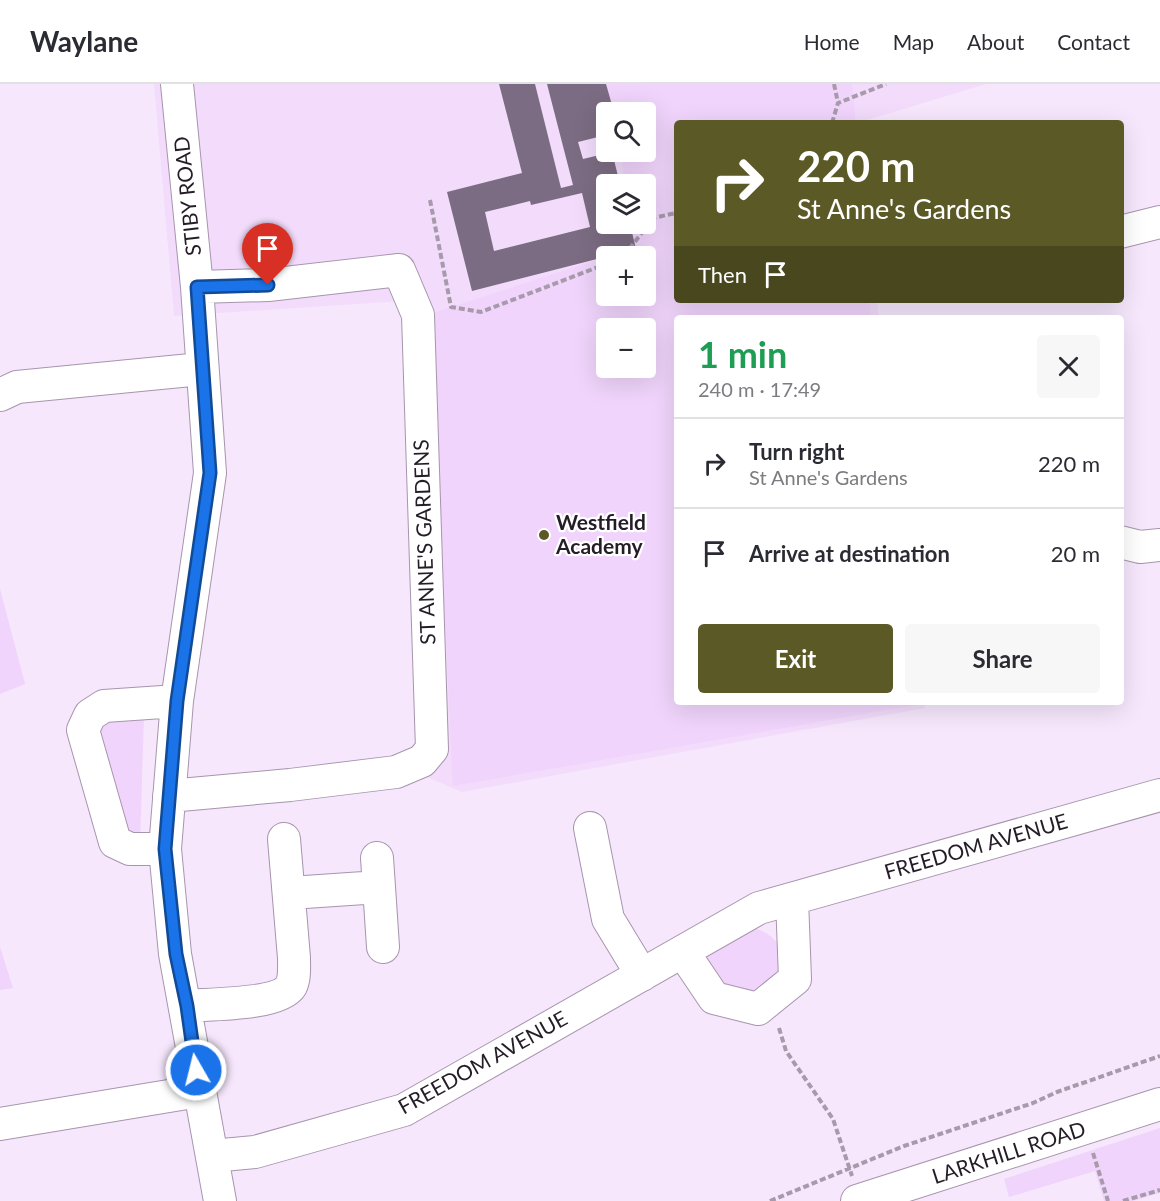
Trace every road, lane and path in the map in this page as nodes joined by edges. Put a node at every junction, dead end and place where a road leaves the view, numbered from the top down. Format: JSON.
{"nodes":[{"id":1,"x":177,"y":84,"type":"edge"},
{"id":2,"x":834,"y":84,"type":"edge"},
{"id":3,"x":886,"y":84,"type":"edge"},
{"id":4,"x":838,"y":103,"type":"junction"},
{"id":5,"x":833,"y":120,"type":"edge"},
{"id":6,"x":430,"y":200,"type":"dead end"},
{"id":7,"x":674,"y":213,"type":"edge"},
{"id":8,"x":1160,"y":222,"type":"edge"},
{"id":9,"x":1124,"y":231,"type":"edge"},
{"id":10,"x":632,"y":246,"type":"edge"},
{"id":11,"x":596,"y":268,"type":"edge"},
{"id":12,"x":197,"y":287,"type":"junction"},
{"id":13,"x":201,"y":369,"type":"junction"},
{"id":14,"x":0,"y":395,"type":"edge"},
{"id":15,"x":1124,"y":543,"type":"edge"},
{"id":16,"x":1160,"y":545,"type":"edge"},
{"id":17,"x":177,"y":701,"type":"junction"},
{"id":18,"x":1160,"y":795,"type":"edge"},
{"id":19,"x":169,"y":796,"type":"junction"},
{"id":20,"x":590,"y":828,"type":"dead end"},
{"id":21,"x":284,"y":839,"type":"dead end"},
{"id":22,"x":165,"y":849,"type":"junction"},
{"id":23,"x":290,"y":894,"type":"junction"},
{"id":24,"x":792,"y":899,"type":"junction"},
{"id":25,"x":384,"y":947,"type":"dead end"},
{"id":26,"x":683,"y":951,"type":"junction"},
{"id":27,"x":642,"y":975,"type":"junction"},
{"id":28,"x":187,"y":1006,"type":"junction"},
{"id":29,"x":783,"y":1044,"type":"dead end"},
{"id":30,"x":1160,"y":1056,"type":"edge"},
{"id":31,"x":199,"y":1091,"type":"junction"},
{"id":32,"x":1160,"y":1104,"type":"edge"},
{"id":33,"x":0,"y":1124,"type":"edge"},
{"id":34,"x":1086,"y":1128,"type":"junction"},
{"id":35,"x":212,"y":1156,"type":"junction"},
{"id":36,"x":849,"y":1167,"type":"junction"},
{"id":37,"x":1160,"y":1190,"type":"edge"},
{"id":38,"x":220,"y":1201,"type":"edge"},
{"id":39,"x":770,"y":1201,"type":"edge"},
{"id":40,"x":858,"y":1201,"type":"edge"},
{"id":41,"x":1108,"y":1201,"type":"edge"},
{"id":42,"x":1123,"y":1201,"type":"edge"}],
"edges":[{"from":1,"to":12,"type":"street","name":"STIBY ROAD"},
{"from":2,"to":4,"type":"path"},
{"from":3,"to":4,"type":"path"},
{"from":4,"to":5,"type":"path"},
{"from":6,"to":11,"type":"path"},
{"from":7,"to":10,"type":"path"},
{"from":8,"to":9,"type":"street"},
{"from":12,"to":13,"type":"street","name":"STIBY ROAD"},
{"from":12,"to":19,"type":"street","name":"ST ANNE'S GARDENS"},
{"from":13,"to":14,"type":"street"},
{"from":13,"to":17,"type":"street","name":"STIBY ROAD"},
{"from":15,"to":16,"type":"street"},
{"from":17,"to":19,"type":"street","name":"STIBY ROAD"},
{"from":17,"to":22,"type":"street"},
{"from":18,"to":24,"type":"street","name":"FREEDOM AVENUE"},
{"from":19,"to":22,"type":"street","name":"STIBY ROAD"},
{"from":20,"to":27,"type":"street"},
{"from":21,"to":23,"type":"street"},
{"from":22,"to":28,"type":"street","name":"STIBY ROAD"},
{"from":23,"to":25,"type":"street"},
{"from":23,"to":28,"type":"street"},
{"from":24,"to":26,"type":"street","name":"FREEDOM AVENUE"},
{"from":24,"to":26,"type":"street"},
{"from":26,"to":27,"type":"street","name":"FREEDOM AVENUE"},
{"from":27,"to":35,"type":"street","name":"FREEDOM AVENUE"},
{"from":28,"to":31,"type":"street","name":"STIBY ROAD"},
{"from":29,"to":36,"type":"path"},
{"from":30,"to":36,"type":"path"},
{"from":31,"to":33,"type":"street"},
{"from":31,"to":35,"type":"street","name":"STIBY ROAD"},
{"from":32,"to":34,"type":"street","name":"LARKHILL ROAD"},
{"from":34,"to":40,"type":"street","name":"LARKHILL ROAD"},
{"from":34,"to":41,"type":"path"},
{"from":35,"to":38,"type":"street","name":"STIBY ROAD"},
{"from":36,"to":39,"type":"path"},
{"from":36,"to":40,"type":"path"},
{"from":37,"to":42,"type":"path"}]}
